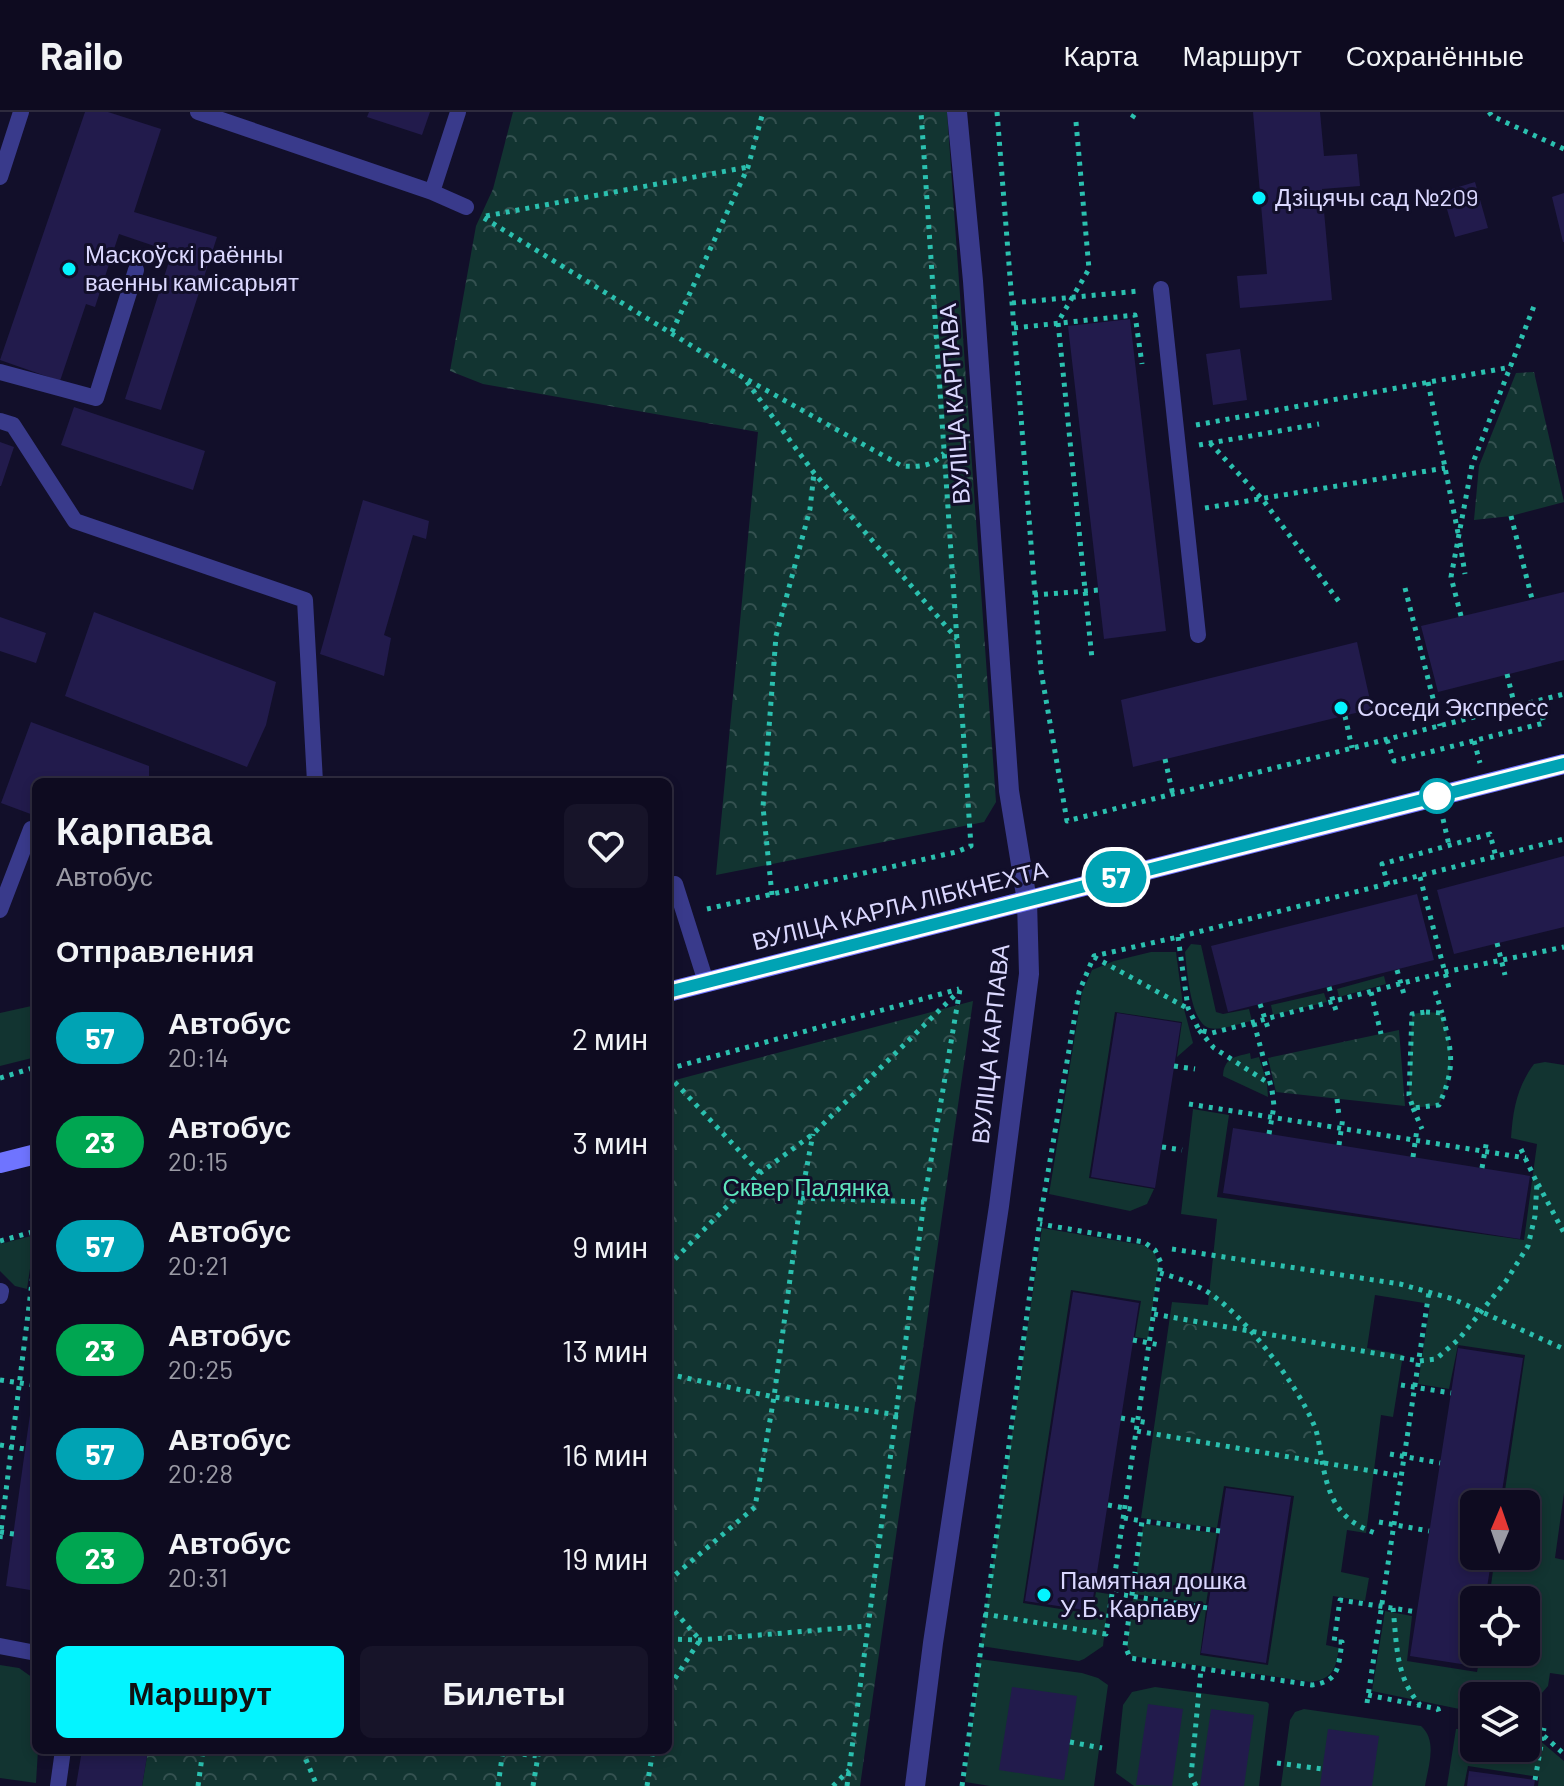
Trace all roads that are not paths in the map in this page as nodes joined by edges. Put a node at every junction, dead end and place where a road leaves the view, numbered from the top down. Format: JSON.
{"nodes":[{"id":1,"x":21,"y":112,"type":"edge"},
{"id":2,"x":198,"y":112,"type":"edge"},
{"id":3,"x":458,"y":112,"type":"edge"},
{"id":4,"x":957,"y":112,"type":"edge"},
{"id":5,"x":0,"y":177,"type":"edge"},
{"id":6,"x":432,"y":192,"type":"junction"},
{"id":7,"x":466,"y":207,"type":"road end"},
{"id":8,"x":136,"y":270,"type":"dead end"},
{"id":9,"x":1161,"y":289,"type":"road end"},
{"id":10,"x":0,"y":372,"type":"edge"},
{"id":11,"x":0,"y":421,"type":"edge"},
{"id":12,"x":1198,"y":635,"type":"dead end"},
{"id":13,"x":1564,"y":764,"type":"edge"},
{"id":14,"x":315,"y":778,"type":"edge"},
{"id":15,"x":32,"y":829,"type":"edge"},
{"id":16,"x":675,"y":884,"type":"dead end"},
{"id":17,"x":1027,"y":901,"type":"junction"},
{"id":18,"x":0,"y":910,"type":"edge"},
{"id":19,"x":706,"y":982,"type":"junction"},
{"id":20,"x":672,"y":991,"type":"edge"},
{"id":21,"x":32,"y":1155,"type":"edge"},
{"id":22,"x":0,"y":1163,"type":"edge"},
{"id":23,"x":0,"y":1646,"type":"edge"},
{"id":24,"x":32,"y":1652,"type":"edge"},
{"id":25,"x":62,"y":1754,"type":"edge"},
{"id":26,"x":58,"y":1786,"type":"edge"},
{"id":27,"x":915,"y":1786,"type":"edge"}],
"edges":[{"from":1,"to":5,"type":"lane"},
{"from":2,"to":6,"type":"lane"},
{"from":3,"to":6,"type":"lane"},
{"from":4,"to":17,"type":"street","name":"ВУЛІЦА КАРПАВА"},
{"from":6,"to":7,"type":"lane"},
{"from":8,"to":10,"type":"lane"},
{"from":9,"to":12,"type":"lane"},
{"from":11,"to":14,"type":"lane"},
{"from":13,"to":17,"type":"main road","name":"ВУЛІЦА КАРЛА ЛІБКНЕХТА"},
{"from":15,"to":18,"type":"lane"},
{"from":16,"to":19,"type":"lane"},
{"from":17,"to":19,"type":"main road","name":"ВУЛІЦА КАРЛА ЛІБКНЕХТА"},
{"from":17,"to":27,"type":"street","name":"ВУЛІЦА КАРПАВА"},
{"from":19,"to":20,"type":"main road","name":"ВУЛІЦА КАРЛА ЛІБКНЕХТА"},
{"from":21,"to":22,"type":"main road"},
{"from":23,"to":24,"type":"lane"},
{"from":25,"to":26,"type":"lane"}]}
